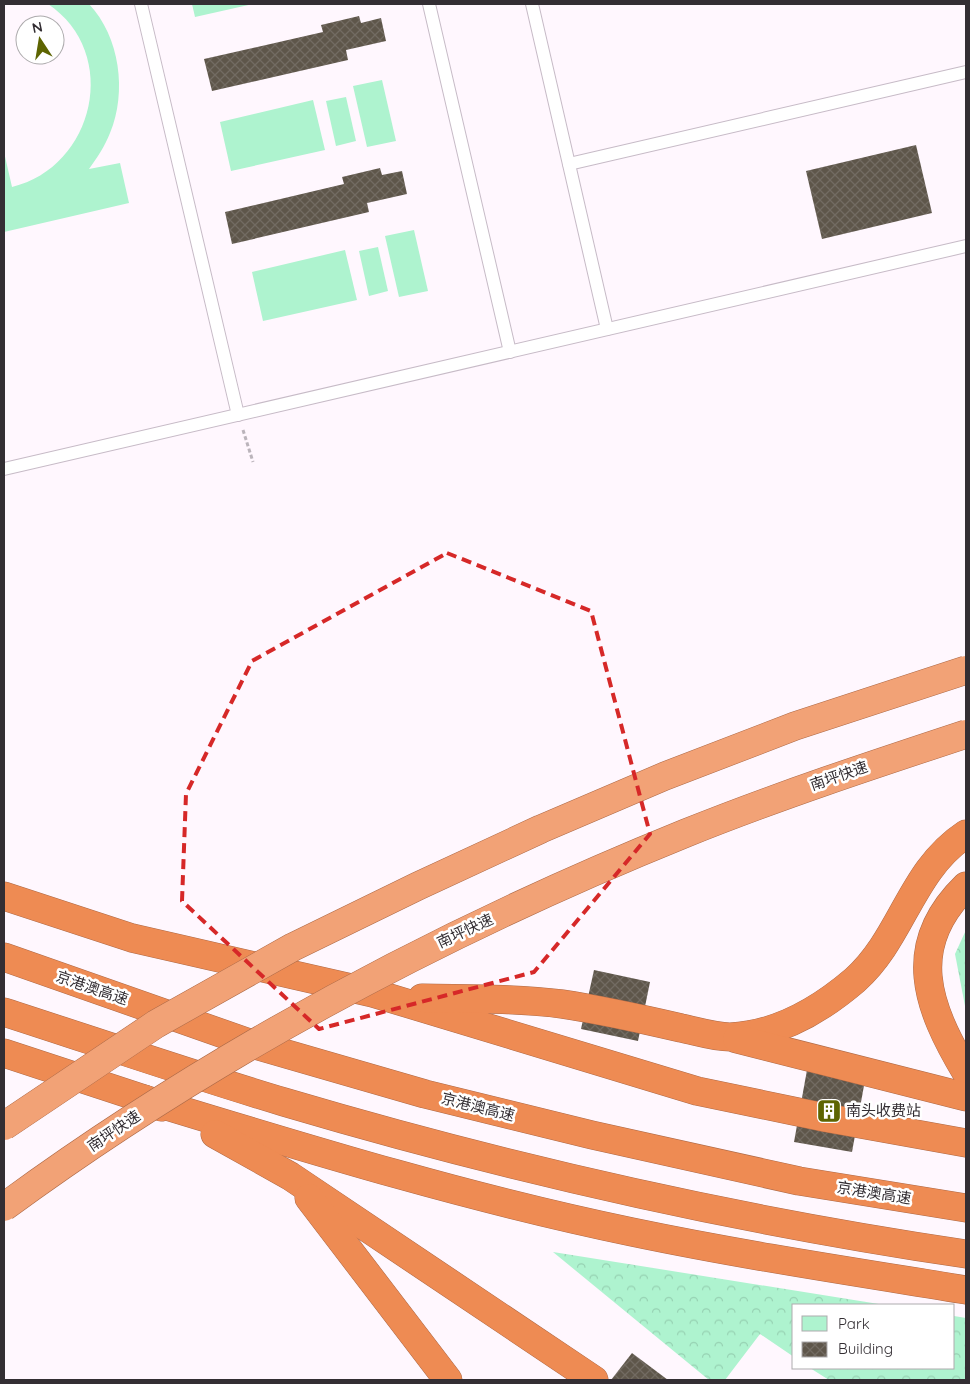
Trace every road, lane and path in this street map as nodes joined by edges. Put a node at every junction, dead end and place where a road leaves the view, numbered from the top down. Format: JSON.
{"nodes":[{"id":1,"x":141,"y":4,"type":"edge"},
{"id":2,"x":429,"y":4,"type":"edge"},
{"id":3,"x":532,"y":4,"type":"edge"},
{"id":4,"x":966,"y":72,"type":"edge"},
{"id":5,"x":569,"y":164,"type":"junction"},
{"id":6,"x":966,"y":246,"type":"edge"},
{"id":7,"x":607,"y":330,"type":"junction"},
{"id":8,"x":510,"y":352,"type":"junction"},
{"id":9,"x":238,"y":415,"type":"junction"},
{"id":10,"x":252,"y":462,"type":"dead end"},
{"id":11,"x":4,"y":469,"type":"edge"},
{"id":12,"x":966,"y":670,"type":"edge"},
{"id":13,"x":966,"y":734,"type":"edge"},
{"id":14,"x":966,"y":834,"type":"edge"},
{"id":15,"x":966,"y":886,"type":"edge"},
{"id":16,"x":4,"y":896,"type":"edge"},
{"id":17,"x":4,"y":957,"type":"edge"},
{"id":18,"x":373,"y":993,"type":"junction"},
{"id":19,"x":4,"y":1012,"type":"edge"},
{"id":20,"x":728,"y":1037,"type":"junction"},
{"id":21,"x":4,"y":1053,"type":"edge"},
{"id":22,"x":966,"y":1072,"type":"edge"},
{"id":23,"x":966,"y":1097,"type":"edge"},
{"id":24,"x":144,"y":1099,"type":"junction"},
{"id":25,"x":4,"y":1126,"type":"edge"},
{"id":26,"x":966,"y":1142,"type":"edge"},
{"id":27,"x":290,"y":1176,"type":"junction"},
{"id":28,"x":4,"y":1207,"type":"edge"},
{"id":29,"x":966,"y":1208,"type":"edge"},
{"id":30,"x":966,"y":1254,"type":"edge"},
{"id":31,"x":966,"y":1290,"type":"edge"},
{"id":32,"x":448,"y":1380,"type":"edge"},
{"id":33,"x":594,"y":1380,"type":"edge"}],
"edges":[{"from":1,"to":9,"type":"lane"},
{"from":2,"to":8,"type":"lane"},
{"from":3,"to":5,"type":"lane"},
{"from":4,"to":5,"type":"lane"},
{"from":5,"to":7,"type":"lane"},
{"from":6,"to":7,"type":"lane"},
{"from":7,"to":8,"type":"lane"},
{"from":8,"to":9,"type":"lane"},
{"from":9,"to":10,"type":"path"},
{"from":9,"to":11,"type":"lane"},
{"from":12,"to":25,"type":"highway","bridge":true},
{"from":13,"to":28,"type":"highway","name":"南坪快速","bridge":true},
{"from":14,"to":20,"type":"highway"},
{"from":15,"to":22,"type":"highway"},
{"from":16,"to":18,"type":"highway"},
{"from":17,"to":29,"type":"highway","name":"京港澳高速"},
{"from":18,"to":20,"type":"highway"},
{"from":18,"to":26,"type":"highway"},
{"from":19,"to":30,"type":"highway"},
{"from":20,"to":23,"type":"highway"},
{"from":21,"to":24,"type":"highway"},
{"from":24,"to":27,"type":"highway"},
{"from":24,"to":31,"type":"highway"},
{"from":27,"to":32,"type":"highway"},
{"from":27,"to":33,"type":"highway"}]}
